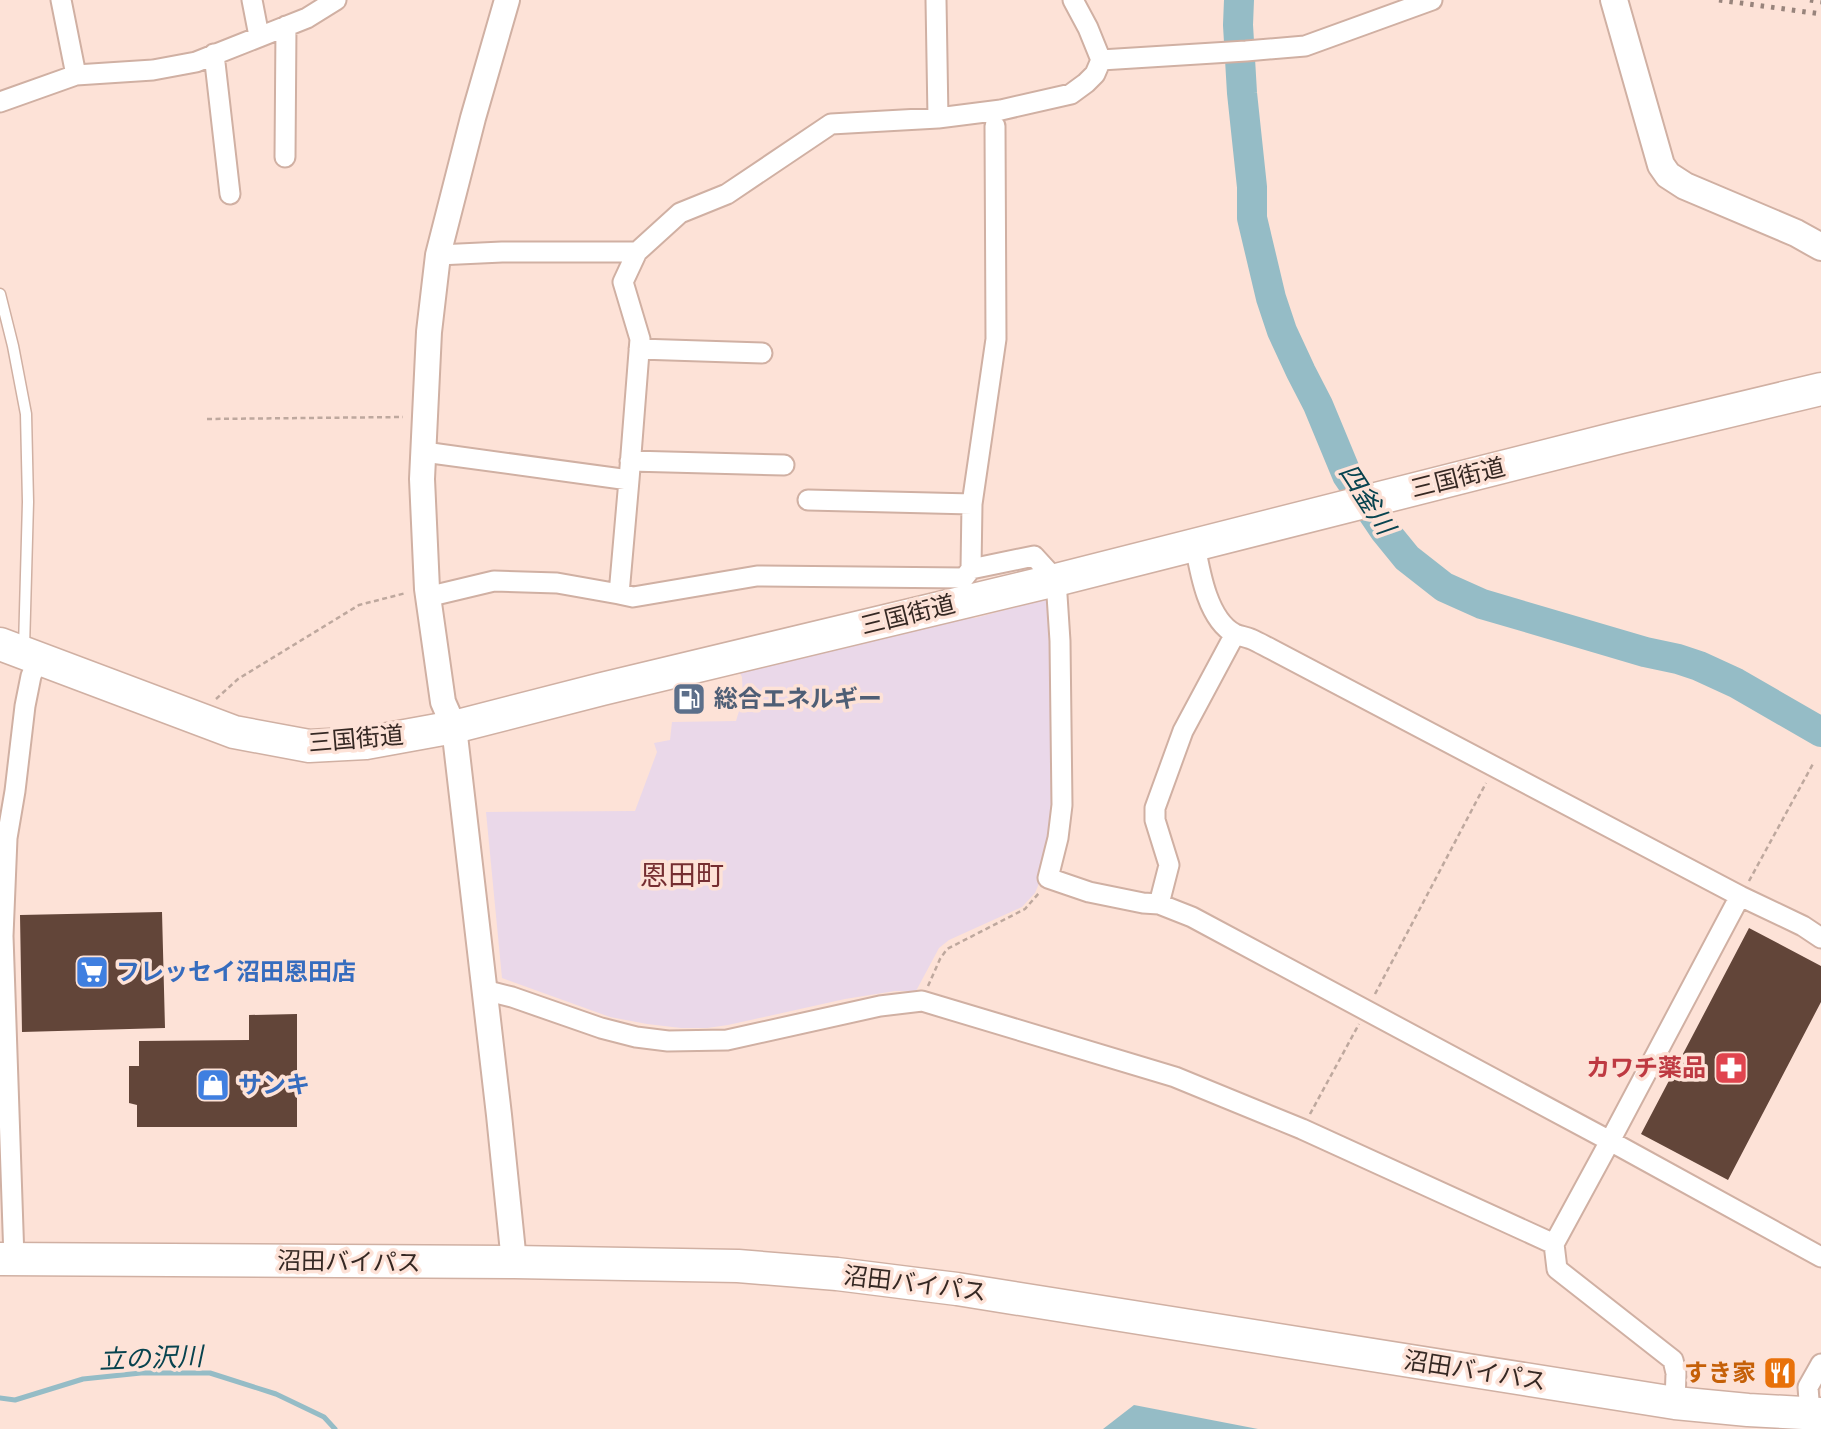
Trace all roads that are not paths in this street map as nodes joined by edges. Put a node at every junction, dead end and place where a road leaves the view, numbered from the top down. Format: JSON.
{"nodes":[{"id":1,"x":61,"y":0,"type":"edge"},
{"id":2,"x":252,"y":0,"type":"edge"},
{"id":3,"x":336,"y":0,"type":"edge"},
{"id":4,"x":507,"y":0,"type":"edge"},
{"id":5,"x":936,"y":0,"type":"edge"},
{"id":6,"x":1073,"y":0,"type":"edge"},
{"id":7,"x":1432,"y":0,"type":"edge"},
{"id":8,"x":1608,"y":1,"type":"edge"},
{"id":9,"x":286,"y":26,"type":"junction"},
{"id":10,"x":259,"y":36,"type":"junction"},
{"id":11,"x":214,"y":54,"type":"junction"},
{"id":12,"x":1101,"y":60,"type":"junction"},
{"id":13,"x":76,"y":75,"type":"junction"},
{"id":14,"x":0,"y":102,"type":"edge"},
{"id":15,"x":938,"y":118,"type":"junction"},
{"id":16,"x":995,"y":126,"type":"dead end"},
{"id":17,"x":285,"y":157,"type":"dead end"},
{"id":18,"x":230,"y":194,"type":"dead end"},
{"id":19,"x":1821,"y":247,"type":"edge"},
{"id":20,"x":637,"y":252,"type":"junction"},
{"id":21,"x":438,"y":255,"type":"junction"},
{"id":22,"x":0,"y":295,"type":"edge"},
{"id":23,"x":639,"y":349,"type":"junction"},
{"id":24,"x":762,"y":353,"type":"dead end"},
{"id":25,"x":1821,"y":389,"type":"edge"},
{"id":26,"x":424,"y":452,"type":"junction"},
{"id":27,"x":784,"y":465,"type":"dead end"},
{"id":28,"x":629,"y":471,"type":"junction"},
{"id":29,"x":808,"y":500,"type":"dead end"},
{"id":30,"x":972,"y":504,"type":"junction"},
{"id":31,"x":1195,"y":545,"type":"junction"},
{"id":32,"x":971,"y":569,"type":"junction"},
{"id":33,"x":1056,"y":580,"type":"junction"},
{"id":34,"x":427,"y":593,"type":"junction"},
{"id":35,"x":619,"y":593,"type":"junction"},
{"id":36,"x":1235,"y":634,"type":"junction"},
{"id":37,"x":21,"y":652,"type":"edge"},
{"id":38,"x":454,"y":727,"type":"junction"},
{"id":39,"x":1740,"y":896,"type":"junction"},
{"id":40,"x":1160,"y":904,"type":"junction"},
{"id":41,"x":1821,"y":938,"type":"edge"},
{"id":42,"x":484,"y":990,"type":"junction"},
{"id":43,"x":1610,"y":1141,"type":"junction"},
{"id":44,"x":1554,"y":1244,"type":"junction"},
{"id":45,"x":1821,"y":1257,"type":"edge"},
{"id":46,"x":7,"y":1259,"type":"edge"},
{"id":47,"x":514,"y":1262,"type":"junction"},
{"id":48,"x":1821,"y":1364,"type":"edge"},
{"id":49,"x":1675,"y":1403,"type":"junction"},
{"id":50,"x":1816,"y":1414,"type":"edge"}],
"edges":[{"from":1,"to":13,"type":"street"},
{"from":2,"to":10,"type":"street"},
{"from":3,"to":9,"type":"street"},
{"from":4,"to":21,"type":"street"},
{"from":5,"to":15,"type":"street"},
{"from":6,"to":12,"type":"street"},
{"from":7,"to":12,"type":"street"},
{"from":8,"to":19,"type":"main road"},
{"from":9,"to":10,"type":"street"},
{"from":9,"to":17,"type":"street"},
{"from":10,"to":11,"type":"street"},
{"from":11,"to":13,"type":"street"},
{"from":11,"to":18,"type":"street"},
{"from":12,"to":15,"type":"street"},
{"from":13,"to":14,"type":"street"},
{"from":15,"to":20,"type":"street"},
{"from":16,"to":30,"type":"street"},
{"from":20,"to":21,"type":"street"},
{"from":20,"to":23,"type":"street"},
{"from":21,"to":26,"type":"street"},
{"from":22,"to":37,"type":"lane"},
{"from":23,"to":24,"type":"street"},
{"from":23,"to":28,"type":"street"},
{"from":25,"to":31,"type":"highway","name":"三国街道"},
{"from":26,"to":28,"type":"street"},
{"from":26,"to":34,"type":"street"},
{"from":27,"to":28,"type":"street"},
{"from":28,"to":35,"type":"street"},
{"from":29,"to":30,"type":"street"},
{"from":30,"to":32,"type":"street"},
{"from":31,"to":33,"type":"highway","name":"三国街道"},
{"from":31,"to":36,"type":"street"},
{"from":32,"to":33,"type":"street"},
{"from":32,"to":35,"type":"street"},
{"from":33,"to":38,"type":"highway","name":"三国街道"},
{"from":33,"to":40,"type":"street"},
{"from":34,"to":35,"type":"street"},
{"from":34,"to":38,"type":"street"},
{"from":36,"to":39,"type":"street"},
{"from":36,"to":40,"type":"street"},
{"from":37,"to":38,"type":"highway","name":"三国街道"},
{"from":37,"to":46,"type":"street"},
{"from":38,"to":42,"type":"street"},
{"from":39,"to":41,"type":"street"},
{"from":39,"to":43,"type":"street"},
{"from":40,"to":43,"type":"street"},
{"from":42,"to":44,"type":"street"},
{"from":42,"to":47,"type":"street"},
{"from":43,"to":44,"type":"street"},
{"from":43,"to":45,"type":"street"},
{"from":44,"to":49,"type":"street"},
{"from":46,"to":47,"type":"highway","name":"沼田バイパス"},
{"from":47,"to":49,"type":"highway","name":"沼田バイパス"},
{"from":48,"to":50,"type":"street"},
{"from":49,"to":50,"type":"highway","name":"沼田バイパス"}]}
